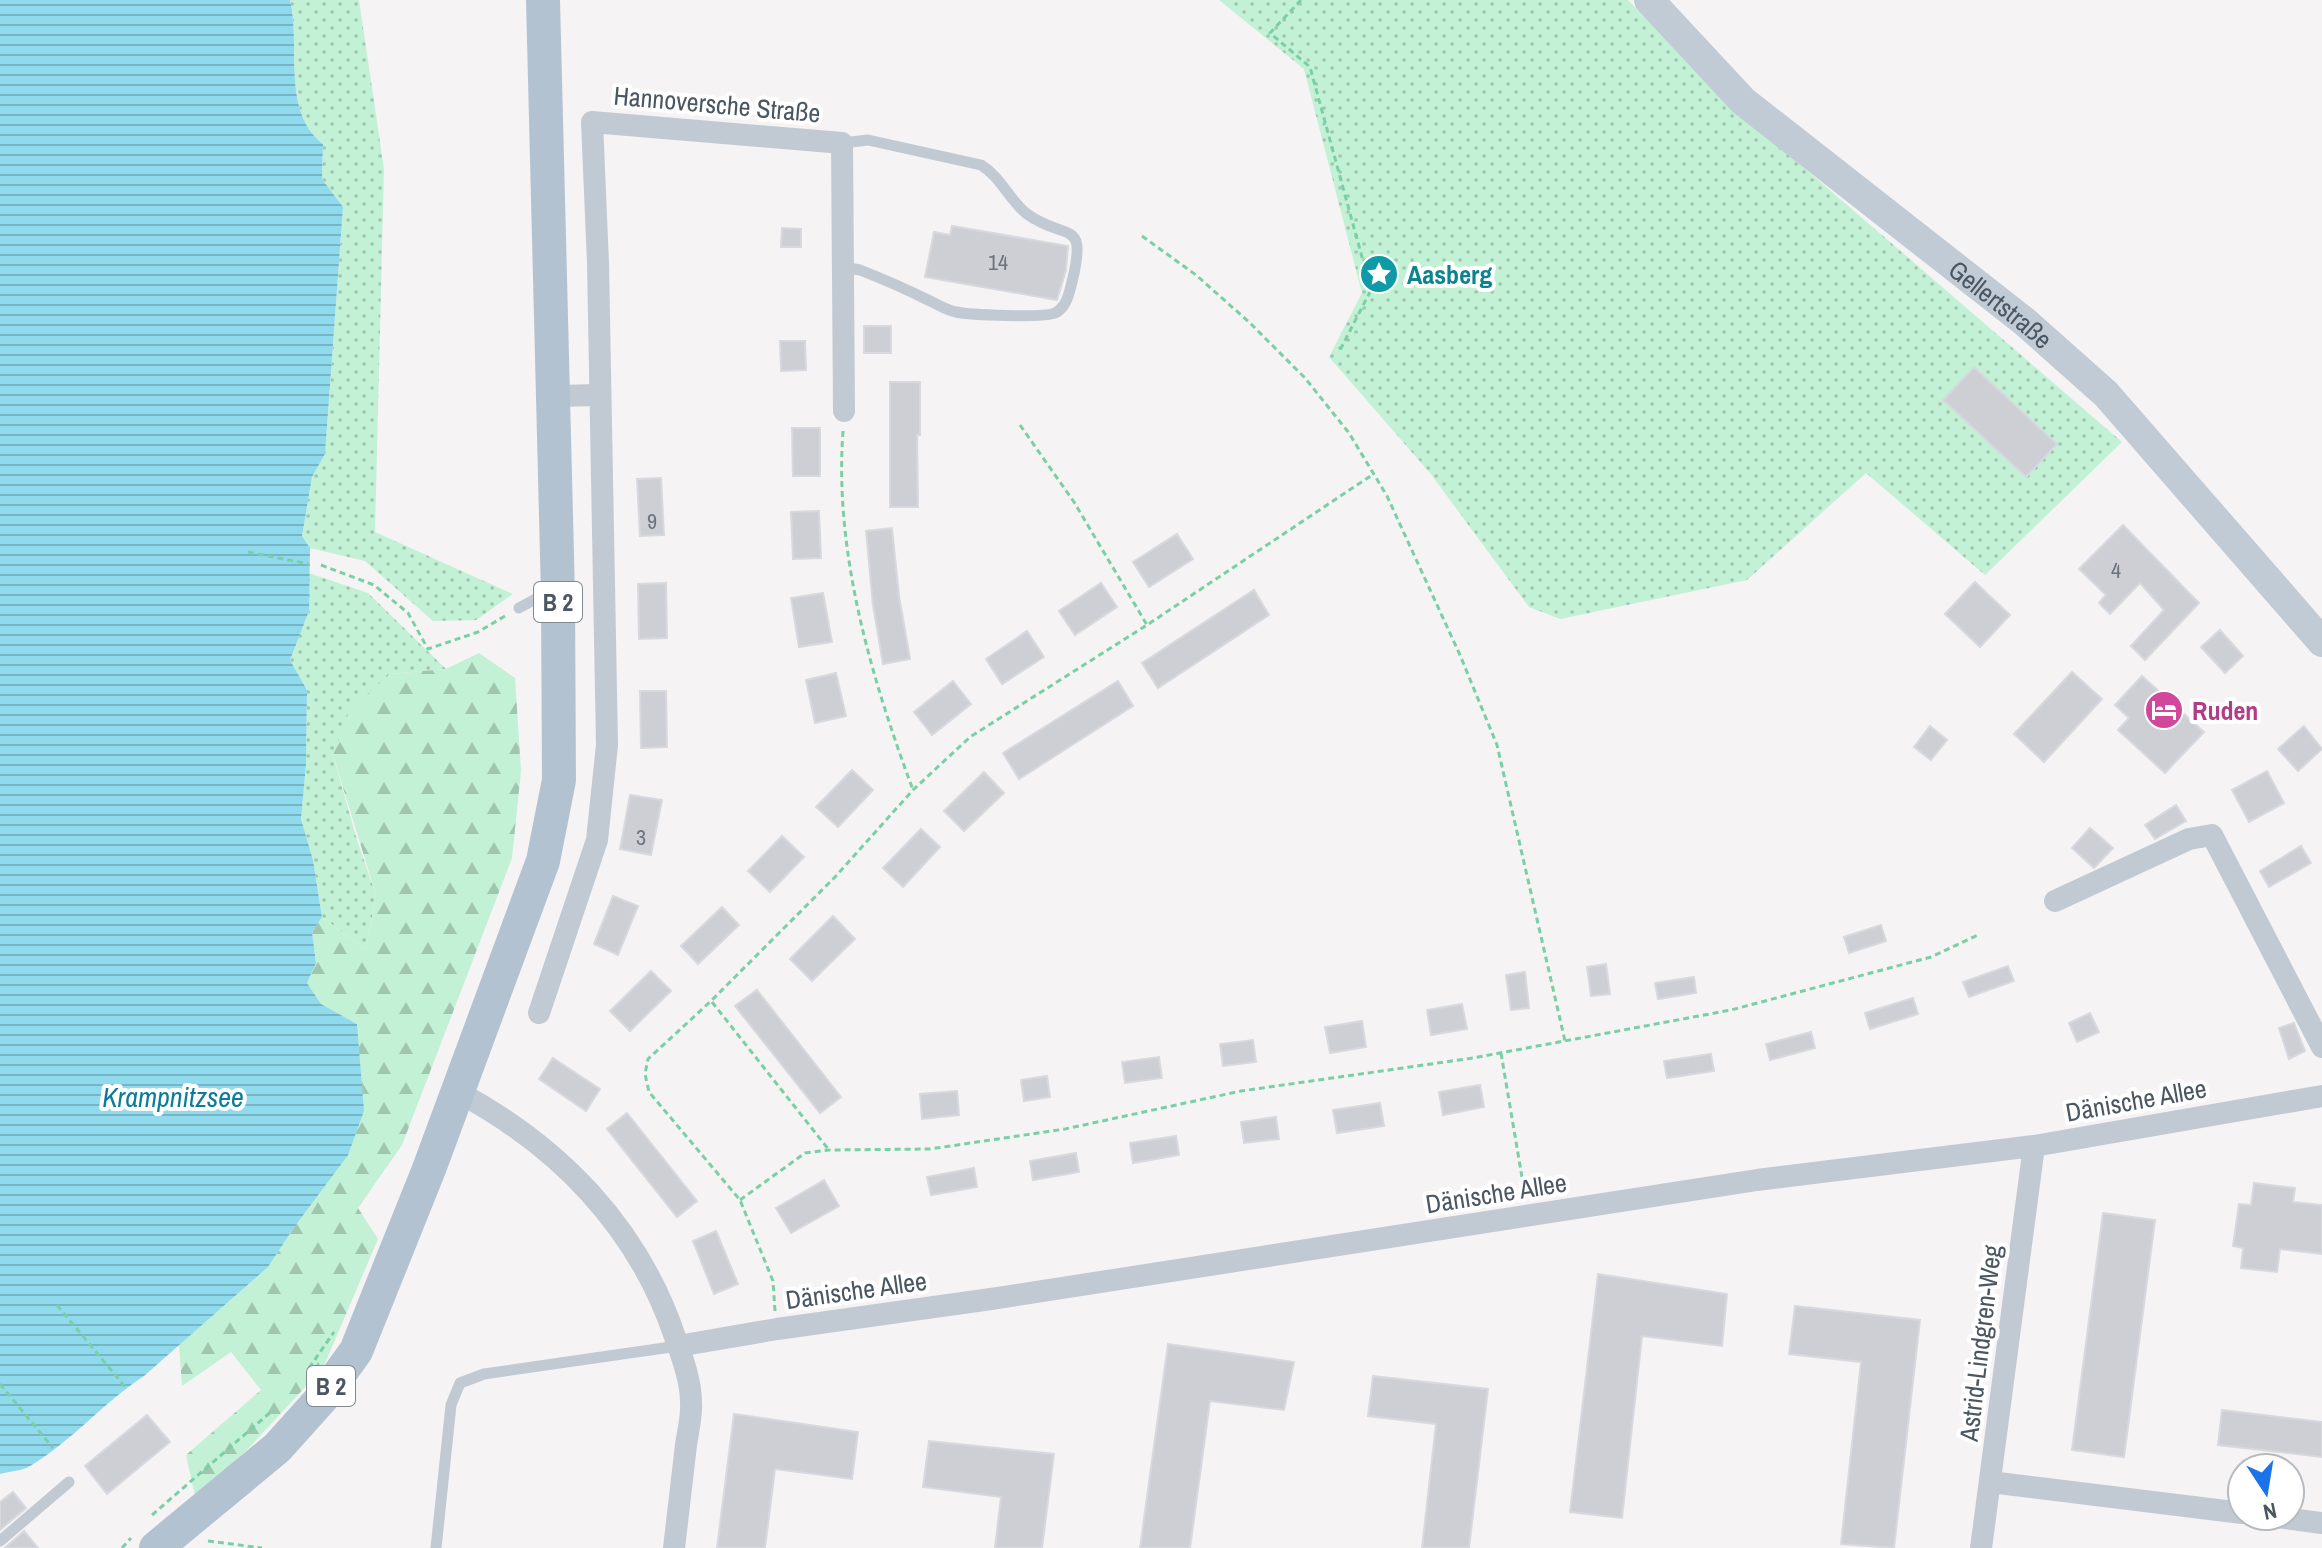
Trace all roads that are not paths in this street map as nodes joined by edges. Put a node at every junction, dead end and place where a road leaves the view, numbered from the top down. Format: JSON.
{"nodes":[{"id":1,"x":543,"y":0,"type":"edge"},
{"id":2,"x":1649,"y":0,"type":"edge"},
{"id":3,"x":842,"y":143,"type":"junction"},
{"id":4,"x":843,"y":267,"type":"junction"},
{"id":5,"x":600,"y":395,"type":"junction"},
{"id":6,"x":553,"y":396,"type":"junction"},
{"id":7,"x":844,"y":411,"type":"road end"},
{"id":8,"x":558,"y":595,"type":"junction"},
{"id":9,"x":519,"y":608,"type":"road end"},
{"id":10,"x":2322,"y":642,"type":"edge"},
{"id":11,"x":2055,"y":901,"type":"dead end"},
{"id":12,"x":539,"y":1013,"type":"dead end"},
{"id":13,"x":2322,"y":1047,"type":"edge"},
{"id":14,"x":458,"y":1092,"type":"junction"},
{"id":15,"x":2322,"y":1096,"type":"edge"},
{"id":16,"x":2034,"y":1146,"type":"junction"},
{"id":17,"x":678,"y":1346,"type":"junction"},
{"id":18,"x":69,"y":1482,"type":"dead end"},
{"id":19,"x":1990,"y":1482,"type":"junction"},
{"id":20,"x":2226,"y":1511,"type":"edge"},
{"id":21,"x":144,"y":1536,"type":"edge"},
{"id":22,"x":0,"y":1541,"type":"edge"},
{"id":23,"x":436,"y":1548,"type":"edge"},
{"id":24,"x":674,"y":1548,"type":"edge"},
{"id":25,"x":1981,"y":1548,"type":"edge"}],
"edges":[{"from":1,"to":6,"type":"main road","number":"B 2"},
{"from":2,"to":10,"type":"street","name":"Gellertstraße"},
{"from":3,"to":4,"type":"street","name":"Hannoversche Straße"},
{"from":3,"to":4,"type":"lane"},
{"from":3,"to":5,"type":"street","name":"Hannoversche Straße"},
{"from":4,"to":7,"type":"street","name":"Hannoversche Straße"},
{"from":5,"to":6,"type":"street"},
{"from":5,"to":12,"type":"street","name":"Hannoversche Straße"},
{"from":6,"to":8,"type":"main road","number":"B 2"},
{"from":8,"to":9,"type":"lane"},
{"from":8,"to":14,"type":"main road","number":"B 2"},
{"from":11,"to":13,"type":"street"},
{"from":14,"to":17,"type":"street"},
{"from":14,"to":21,"type":"main road","number":"B 2"},
{"from":15,"to":16,"type":"street","name":"Dänische Allee"},
{"from":16,"to":17,"type":"street","name":"Dänische Allee"},
{"from":16,"to":19,"type":"street","name":"Astrid-Lindgren-Weg"},
{"from":17,"to":23,"type":"lane"},
{"from":17,"to":24,"type":"street"},
{"from":18,"to":22,"type":"lane"},
{"from":19,"to":20,"type":"street"},
{"from":19,"to":25,"type":"street","name":"Astrid-Lindgren-Weg"}]}
